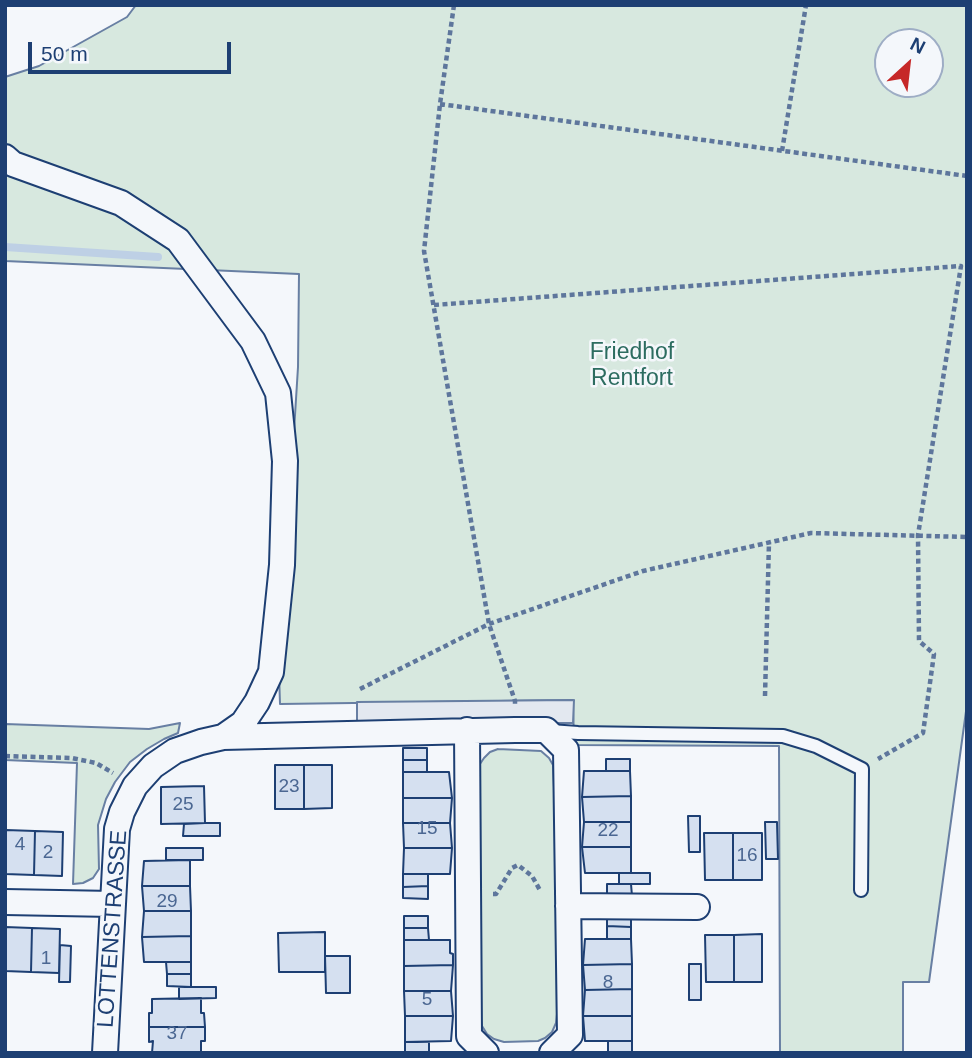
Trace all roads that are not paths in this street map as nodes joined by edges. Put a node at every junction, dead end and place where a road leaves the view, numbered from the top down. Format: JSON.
{"nodes":[{"id":1,"x":5,"y":157,"type":"edge"},
{"id":2,"x":467,"y":730,"type":"junction"},
{"id":3,"x":546,"y":730,"type":"junction"},
{"id":4,"x":223,"y":737,"type":"junction"},
{"id":5,"x":861,"y":890,"type":"dead end"},
{"id":6,"x":5,"y":902,"type":"edge"},
{"id":7,"x":113,"y":905,"type":"junction"},
{"id":8,"x":568,"y":906,"type":"junction"},
{"id":9,"x":697,"y":907,"type":"dead end"},
{"id":10,"x":105,"y":1053,"type":"edge"},
{"id":11,"x":486,"y":1053,"type":"edge"},
{"id":12,"x":552,"y":1053,"type":"edge"}],
"edges":[{"from":1,"to":4,"type":"street","name":"LOTTENSTRASSE"},
{"from":2,"to":3,"type":"street","name":"LOTTENSTRASSE"},
{"from":2,"to":4,"type":"street","name":"LOTTENSTRASSE"},
{"from":2,"to":11,"type":"street"},
{"from":3,"to":5,"type":"lane"},
{"from":3,"to":8,"type":"street"},
{"from":4,"to":7,"type":"street","name":"LOTTENSTRASSE"},
{"from":6,"to":7,"type":"street"},
{"from":7,"to":10,"type":"street","name":"LOTTENSTRASSE"},
{"from":8,"to":9,"type":"street"},
{"from":8,"to":12,"type":"street"}]}
